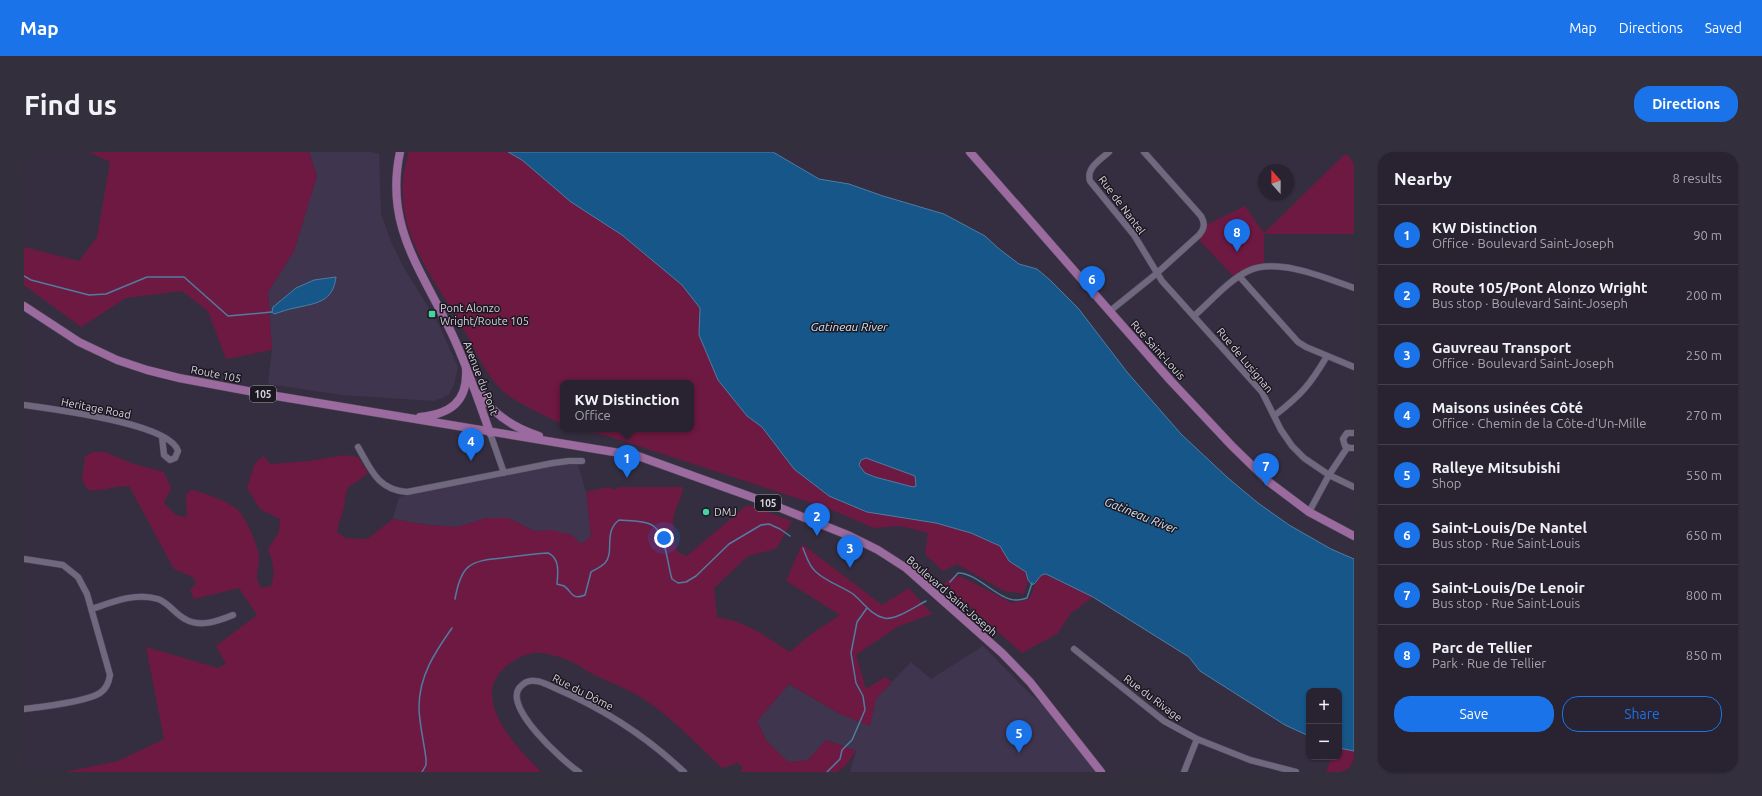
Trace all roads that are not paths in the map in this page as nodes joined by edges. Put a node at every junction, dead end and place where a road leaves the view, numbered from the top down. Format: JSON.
{"nodes":[{"id":1,"x":400,"y":152,"type":"edge"},
{"id":2,"x":970,"y":152,"type":"edge"},
{"id":3,"x":1109,"y":152,"type":"edge"},
{"id":4,"x":1144,"y":152,"type":"edge"},
{"id":5,"x":1156,"y":274,"type":"junction"},
{"id":6,"x":1239,"y":276,"type":"junction"},
{"id":7,"x":1354,"y":288,"type":"edge"},
{"id":8,"x":24,"y":306,"type":"edge"},
{"id":9,"x":1110,"y":311,"type":"junction"},
{"id":10,"x":1194,"y":316,"type":"junction"},
{"id":11,"x":1327,"y":356,"type":"junction"},
{"id":12,"x":465,"y":363,"type":"junction"},
{"id":13,"x":1354,"y":367,"type":"edge"},
{"id":14,"x":24,"y":405,"type":"edge"},
{"id":15,"x":1274,"y":416,"type":"junction"},
{"id":16,"x":410,"y":419,"type":"junction"},
{"id":17,"x":490,"y":433,"type":"junction"},
{"id":18,"x":1354,"y":433,"type":"edge"},
{"id":19,"x":162,"y":437,"type":"dead end"},
{"id":20,"x":358,"y":447,"type":"dead end"},
{"id":21,"x":1351,"y":448,"type":"edge"},
{"id":22,"x":601,"y":449,"type":"junction"},
{"id":23,"x":582,"y":462,"type":"dead end"},
{"id":24,"x":504,"y":473,"type":"junction"},
{"id":25,"x":1329,"y":475,"type":"junction"},
{"id":26,"x":1354,"y":487,"type":"edge"},
{"id":27,"x":1309,"y":512,"type":"junction"},
{"id":28,"x":1354,"y":536,"type":"edge"},
{"id":29,"x":24,"y":559,"type":"edge"},
{"id":30,"x":92,"y":609,"type":"junction"},
{"id":31,"x":233,"y":615,"type":"dead end"},
{"id":32,"x":1074,"y":649,"type":"dead end"},
{"id":33,"x":24,"y":709,"type":"edge"},
{"id":34,"x":1197,"y":739,"type":"junction"},
{"id":35,"x":579,"y":772,"type":"edge"},
{"id":36,"x":684,"y":772,"type":"edge"},
{"id":37,"x":1101,"y":772,"type":"edge"},
{"id":38,"x":1184,"y":772,"type":"edge"},
{"id":39,"x":1295,"y":772,"type":"edge"}],
"edges":[{"from":1,"to":12,"type":"main road","name":"Avenue du Pont"},
{"from":2,"to":9,"type":"main road","name":"Rue Saint-Louis"},
{"from":3,"to":5,"type":"street","name":"Rue de Nantel"},
{"from":4,"to":5,"type":"street"},
{"from":5,"to":9,"type":"street"},
{"from":5,"to":10,"type":"street","name":"Rue de Lusignan"},
{"from":6,"to":7,"type":"street"},
{"from":6,"to":10,"type":"street"},
{"from":6,"to":11,"type":"street"},
{"from":8,"to":16,"type":"main road","name":"Route 105","number":"105"},
{"from":9,"to":27,"type":"main road","name":"Rue Saint-Louis"},
{"from":10,"to":15,"type":"street","name":"Rue de Lusignan"},
{"from":11,"to":13,"type":"street"},
{"from":11,"to":15,"type":"street"},
{"from":12,"to":16,"type":"main road"},
{"from":12,"to":17,"type":"main road","name":"Avenue du Pont"},
{"from":12,"to":22,"type":"main road"},
{"from":14,"to":19,"type":"street","name":"Heritage Road"},
{"from":15,"to":25,"type":"street","name":"Rue de Lusignan"},
{"from":16,"to":17,"type":"main road","name":"Route 105","number":"105"},
{"from":17,"to":22,"type":"main road","name":"Boulevard Saint-Joseph","number":"105"},
{"from":17,"to":24,"type":"street"},
{"from":18,"to":21,"type":"street"},
{"from":20,"to":24,"type":"street"},
{"from":21,"to":25,"type":"street"},
{"from":22,"to":37,"type":"main road","name":"Boulevard Saint-Joseph","number":"105"},
{"from":23,"to":24,"type":"street"},
{"from":25,"to":26,"type":"street","name":"Rue de Lusignan"},
{"from":25,"to":27,"type":"street"},
{"from":27,"to":28,"type":"main road","name":"Rue Saint-Louis"},
{"from":29,"to":30,"type":"street"},
{"from":30,"to":31,"type":"street"},
{"from":30,"to":33,"type":"street"},
{"from":32,"to":34,"type":"street","name":"Rue du Rivage"},
{"from":34,"to":38,"type":"street"},
{"from":34,"to":39,"type":"street","name":"Rue du Rivage"},
{"from":35,"to":36,"type":"street","name":"Rue du Dôme"}]}
